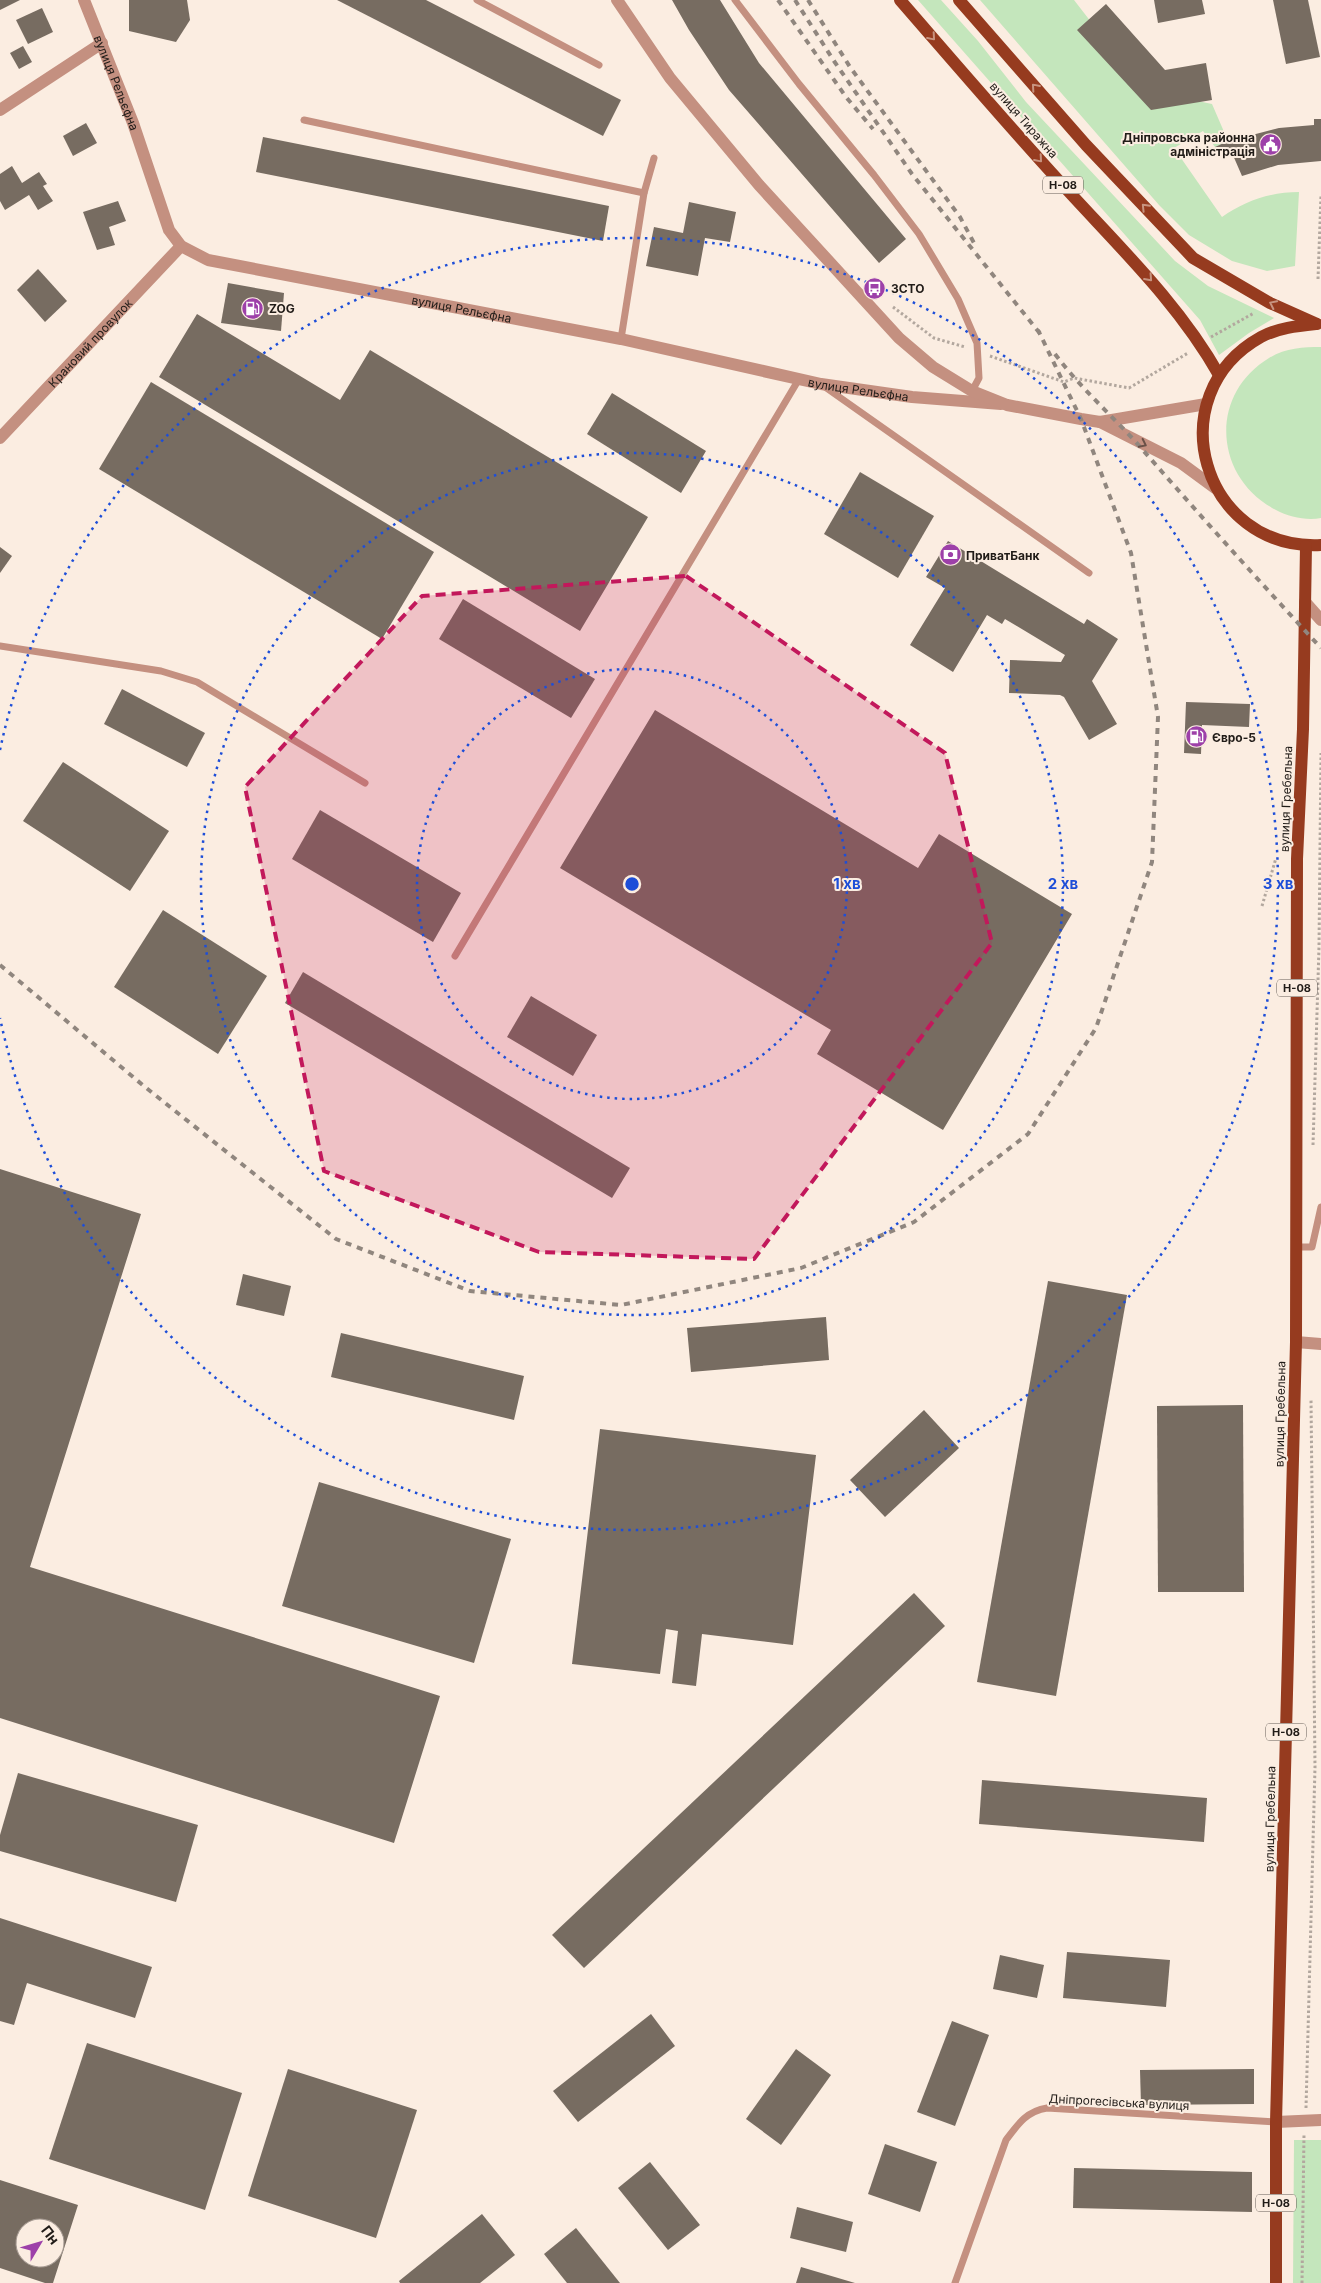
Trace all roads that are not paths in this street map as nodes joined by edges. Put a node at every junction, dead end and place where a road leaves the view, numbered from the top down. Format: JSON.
{"nodes":[{"id":1,"x":84,"y":0,"type":"edge"},
{"id":2,"x":477,"y":0,"type":"edge"},
{"id":3,"x":617,"y":0,"type":"edge"},
{"id":4,"x":736,"y":0,"type":"edge"},
{"id":5,"x":900,"y":0,"type":"edge"},
{"id":6,"x":959,"y":0,"type":"edge"},
{"id":7,"x":102,"y":43,"type":"junction"},
{"id":8,"x":599,"y":65,"type":"dead end"},
{"id":9,"x":0,"y":110,"type":"edge"},
{"id":10,"x":304,"y":120,"type":"dead end"},
{"id":11,"x":654,"y":158,"type":"dead end"},
{"id":12,"x":644,"y":193,"type":"junction"},
{"id":13,"x":181,"y":246,"type":"junction"},
{"id":14,"x":1319,"y":325,"type":"edge"},
{"id":15,"x":620,"y":339,"type":"junction"},
{"id":16,"x":1219,"y":375,"type":"junction"},
{"id":17,"x":798,"y":379,"type":"junction"},
{"id":18,"x":821,"y":384,"type":"junction"},
{"id":19,"x":972,"y":391,"type":"junction"},
{"id":20,"x":1206,"y":404,"type":"junction"},
{"id":21,"x":1007,"y":405,"type":"junction"},
{"id":22,"x":1100,"y":422,"type":"junction"},
{"id":23,"x":0,"y":438,"type":"edge"},
{"id":24,"x":1215,"y":488,"type":"junction"},
{"id":25,"x":1321,"y":545,"type":"edge"},
{"id":26,"x":1306,"y":546,"type":"junction"},
{"id":27,"x":1089,"y":573,"type":"dead end"},
{"id":28,"x":1304,"y":602,"type":"junction"},
{"id":29,"x":1321,"y":620,"type":"edge"},
{"id":30,"x":0,"y":646,"type":"edge"},
{"id":31,"x":365,"y":783,"type":"dead end"},
{"id":32,"x":455,"y":956,"type":"dead end"},
{"id":33,"x":1321,"y":1207,"type":"edge"},
{"id":34,"x":1297,"y":1247,"type":"junction"},
{"id":35,"x":1296,"y":1342,"type":"junction"},
{"id":36,"x":1316,"y":1344,"type":"edge"},
{"id":37,"x":1321,"y":2120,"type":"edge"},
{"id":38,"x":1276,"y":2122,"type":"junction"},
{"id":39,"x":955,"y":2283,"type":"edge"},
{"id":40,"x":1276,"y":2283,"type":"edge"}],
"edges":[{"from":1,"to":7,"type":"street","name":"вулиця Рельєфна"},
{"from":2,"to":8,"type":"lane"},
{"from":3,"to":19,"type":"street","name":"вулиця Рельєфна"},
{"from":4,"to":19,"type":"lane"},
{"from":5,"to":16,"type":"main road","name":"вулиця Тиражна","number":"Н-08","one_way":true},
{"from":14,"to":6,"type":"main road","one_way":true},
{"from":7,"to":9,"type":"street"},
{"from":7,"to":13,"type":"street","name":"вулиця Рельєфна"},
{"from":10,"to":12,"type":"lane"},
{"from":11,"to":12,"type":"lane"},
{"from":12,"to":15,"type":"lane"},
{"from":13,"to":15,"type":"street","name":"вулиця Рельєфна"},
{"from":13,"to":23,"type":"street","name":"Крановий провулок"},
{"from":14,"to":16,"type":"main road"},
{"from":15,"to":17,"type":"street","name":"вулиця Рельєфна"},
{"from":16,"to":20,"type":"main road"},
{"from":17,"to":18,"type":"street","name":"вулиця Рельєфна"},
{"from":17,"to":32,"type":"lane"},
{"from":18,"to":21,"type":"street","name":"вулиця Рельєфна"},
{"from":18,"to":27,"type":"lane"},
{"from":19,"to":21,"type":"street","name":"вулиця Рельєфна"},
{"from":20,"to":22,"type":"street"},
{"from":20,"to":24,"type":"main road"},
{"from":21,"to":22,"type":"street","name":"вулиця Рельєфна"},
{"from":22,"to":24,"type":"street","one_way":true},
{"from":24,"to":26,"type":"main road"},
{"from":25,"to":26,"type":"main road"},
{"from":26,"to":28,"type":"main road","name":"вулиця Гребельна","number":"Н-08"},
{"from":28,"to":29,"type":"street"},
{"from":28,"to":34,"type":"main road","name":"вулиця Гребельна","number":"Н-08"},
{"from":30,"to":31,"type":"lane"},
{"from":33,"to":34,"type":"lane"},
{"from":34,"to":35,"type":"main road","name":"вулиця Гребельна","number":"Н-08"},
{"from":35,"to":36,"type":"street"},
{"from":35,"to":38,"type":"main road","name":"вулиця Гребельна","number":"Н-08"},
{"from":37,"to":38,"type":"street"},
{"from":38,"to":39,"type":"lane","name":"Дніпрогесівська вулиця"},
{"from":38,"to":40,"type":"main road","name":"вулиця Гребельна","number":"Н-08"}]}
